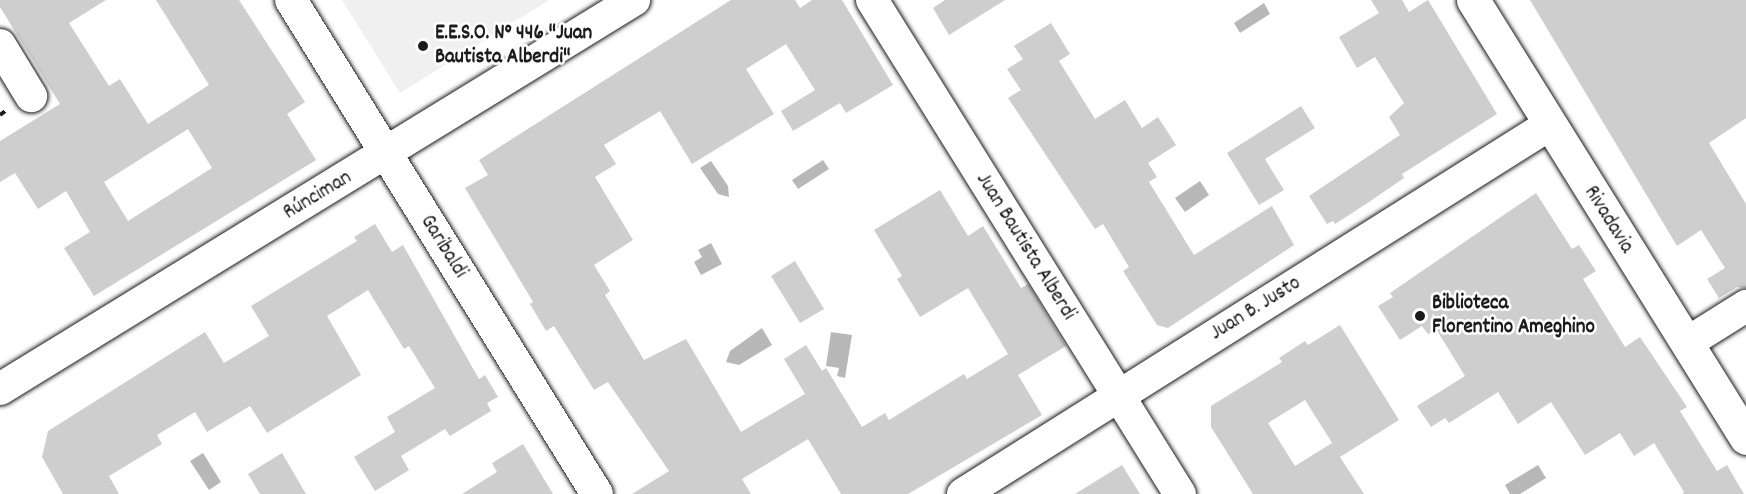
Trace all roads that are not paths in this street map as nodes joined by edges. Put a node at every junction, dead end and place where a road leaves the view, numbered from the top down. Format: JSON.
{"nodes":[{"id":1,"x":291,"y":0,"type":"edge"},
{"id":2,"x":634,"y":0,"type":"edge"},
{"id":3,"x":872,"y":0,"type":"edge"},
{"id":4,"x":1473,"y":0,"type":"edge"},
{"id":5,"x":0,"y":45,"type":"edge"},
{"id":6,"x":31,"y":96,"type":"dead end"},
{"id":7,"x":1549,"y":125,"type":"junction"},
{"id":8,"x":386,"y":155,"type":"junction"},
{"id":9,"x":1746,"y":306,"type":"edge"},
{"id":10,"x":1687,"y":343,"type":"junction"},
{"id":11,"x":0,"y":389,"type":"edge"},
{"id":12,"x":1117,"y":396,"type":"junction"},
{"id":13,"x":1746,"y":438,"type":"edge"},
{"id":14,"x":597,"y":494,"type":"edge"},
{"id":15,"x":963,"y":494,"type":"edge"},
{"id":16,"x":1180,"y":494,"type":"edge"}],
"edges":[{"from":1,"to":8,"type":"street","name":"Garibaldi"},
{"from":2,"to":8,"type":"street","name":"Rúnciman"},
{"from":3,"to":12,"type":"street","name":"Juan Bautista Alberdi"},
{"from":4,"to":7,"type":"street","name":"Rivadavia"},
{"from":5,"to":6,"type":"street"},
{"from":7,"to":10,"type":"street","name":"Rivadavia"},
{"from":7,"to":12,"type":"street","name":"Juan B. Justo"},
{"from":8,"to":11,"type":"street","name":"Rúnciman"},
{"from":8,"to":14,"type":"street","name":"Garibaldi"},
{"from":9,"to":10,"type":"street"},
{"from":10,"to":13,"type":"street","name":"Rivadavia"},
{"from":12,"to":15,"type":"street","name":"Juan B. Justo"},
{"from":12,"to":16,"type":"street","name":"Juan Bautista Alberdi"}]}
